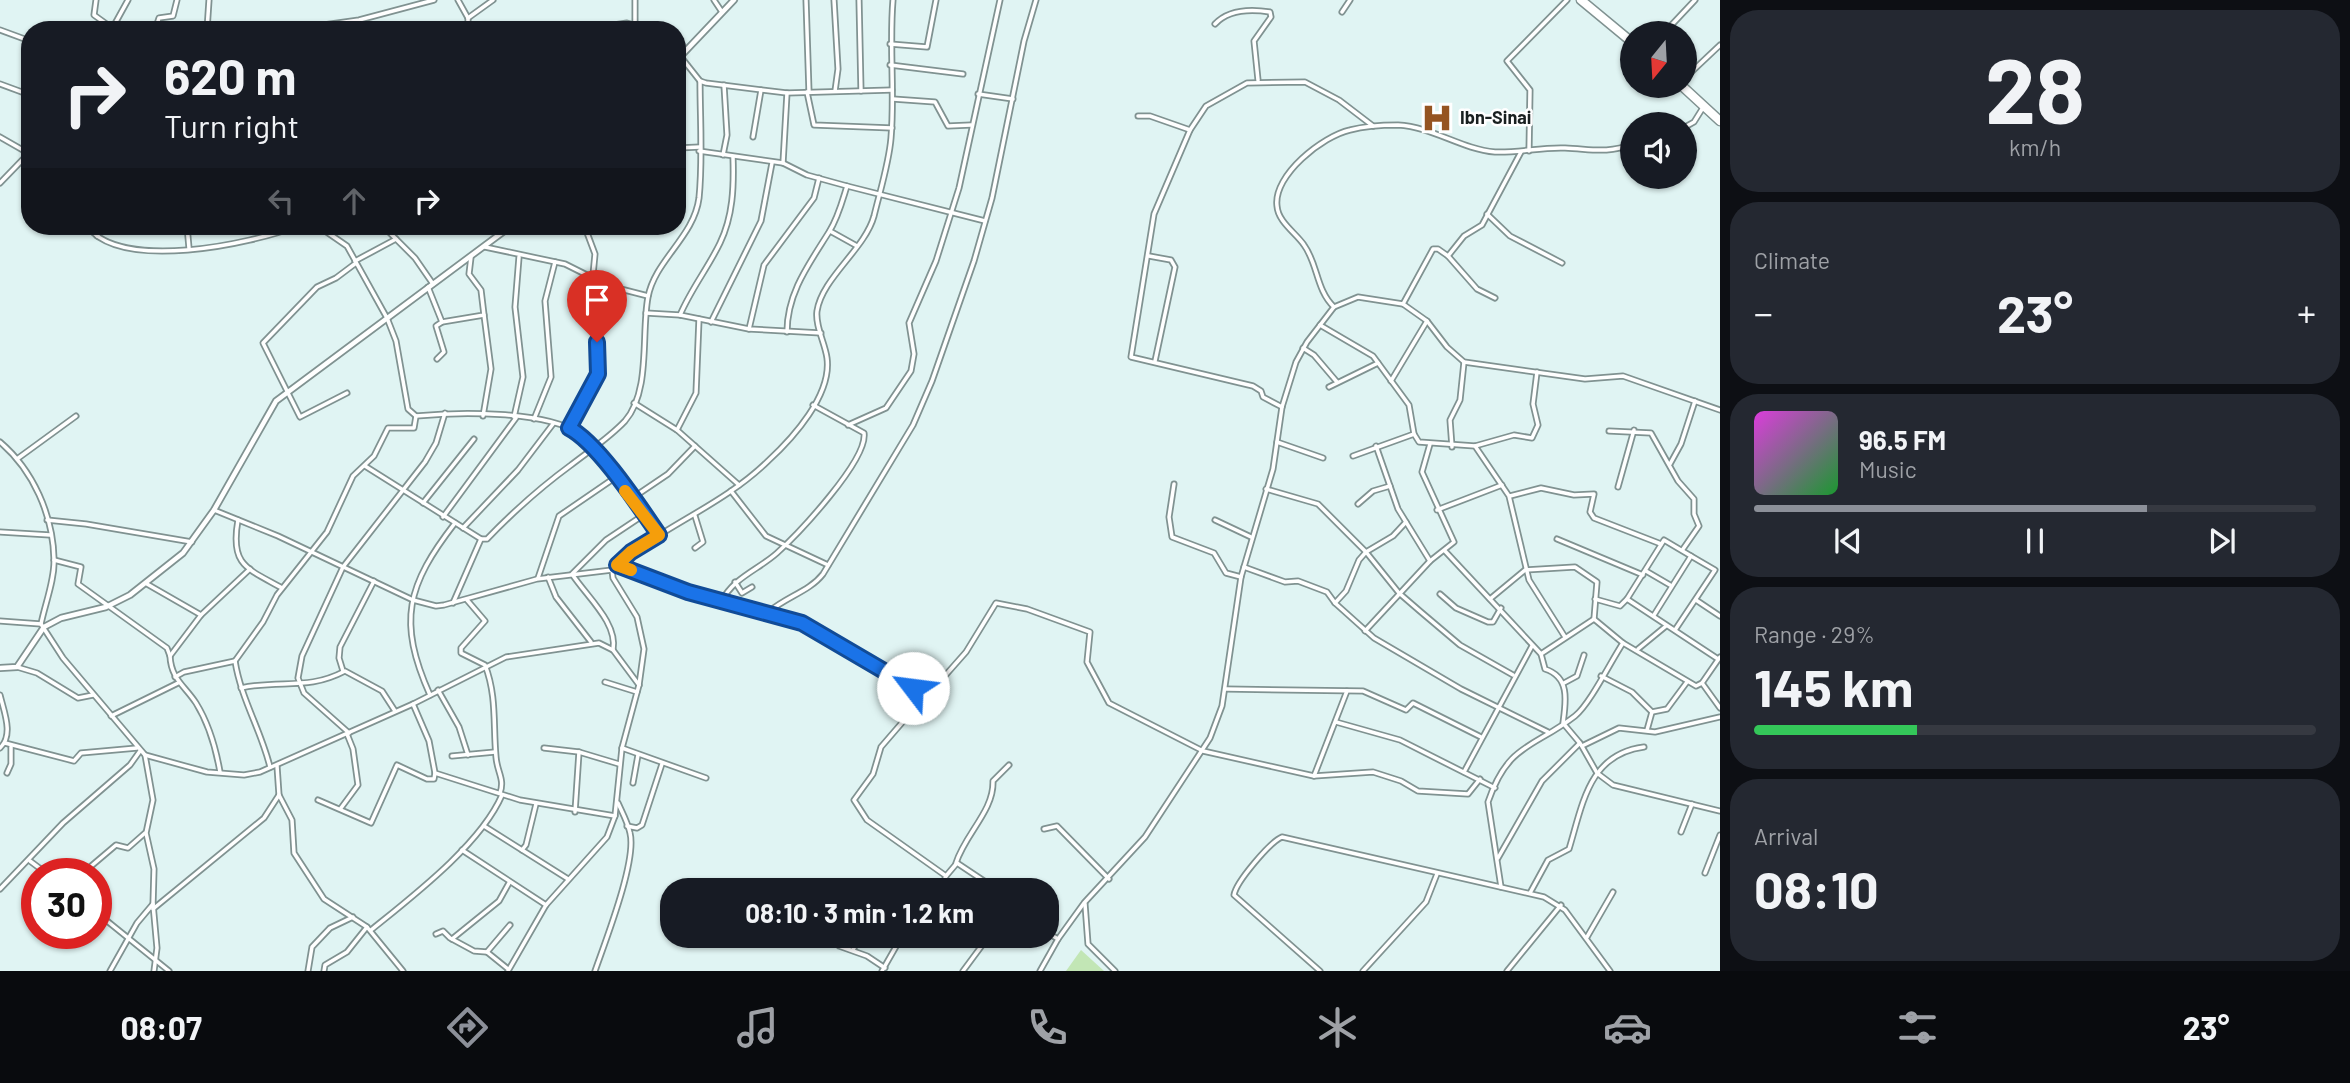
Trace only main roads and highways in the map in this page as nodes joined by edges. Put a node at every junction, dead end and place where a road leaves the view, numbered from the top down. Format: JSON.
{"nodes":[{"id":1,"x":1583,"y":1,"type":"edge"},
{"id":2,"x":1620,"y":32,"type":"edge"},
{"id":3,"x":1695,"y":98,"type":"edge"},
{"id":4,"x":1720,"y":121,"type":"edge"}],
"edges":[{"from":1,"to":2,"type":"highway"},
{"from":3,"to":4,"type":"highway"}]}
